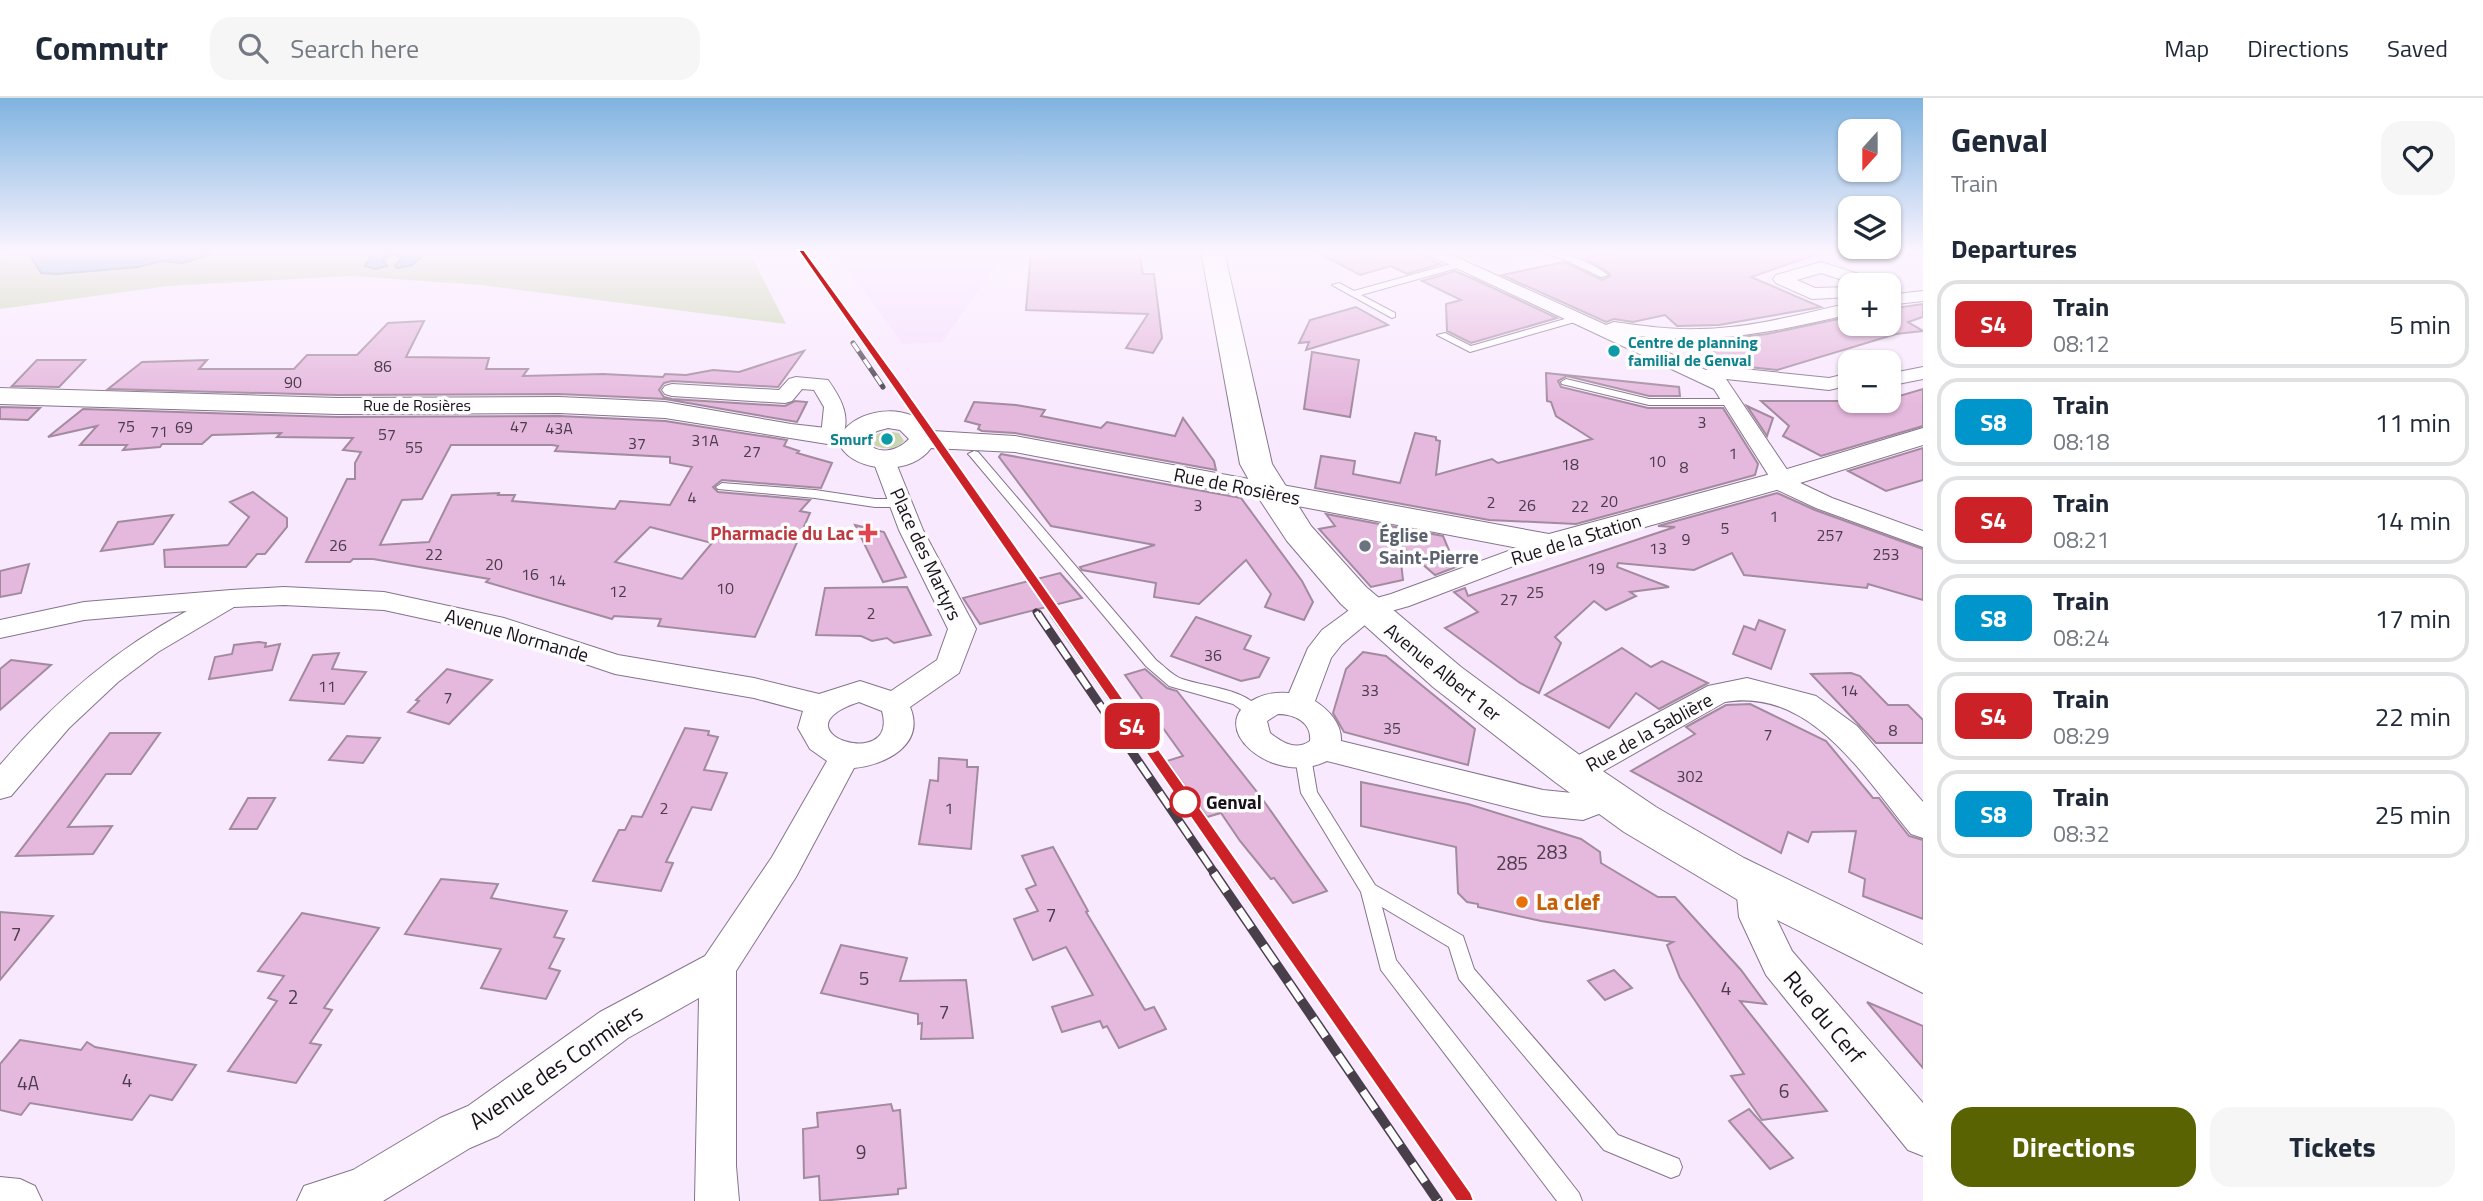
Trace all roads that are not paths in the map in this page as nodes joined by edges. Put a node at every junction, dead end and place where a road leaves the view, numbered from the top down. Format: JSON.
{"nodes":[{"id":1,"x":1223,"y":302,"type":"edge"},
{"id":2,"x":1369,"y":302,"type":"edge"},
{"id":3,"x":1540,"y":302,"type":"edge"},
{"id":4,"x":1827,"y":302,"type":"edge"},
{"id":5,"x":1392,"y":315,"type":"dead end"},
{"id":6,"x":1579,"y":320,"type":"junction"},
{"id":7,"x":1442,"y":335,"type":"dead end"},
{"id":8,"x":1698,"y":335,"type":"junction"},
{"id":9,"x":1923,"y":373,"type":"edge"},
{"id":10,"x":1901,"y":377,"type":"edge"},
{"id":11,"x":1718,"y":378,"type":"junction"},
{"id":12,"x":1566,"y":382,"type":"dead end"},
{"id":13,"x":1838,"y":382,"type":"edge"},
{"id":14,"x":672,"y":390,"type":"dead end"},
{"id":15,"x":0,"y":396,"type":"edge"},
{"id":16,"x":1734,"y":402,"type":"junction"},
{"id":17,"x":1923,"y":436,"type":"edge"},
{"id":18,"x":842,"y":437,"type":"junction"},
{"id":19,"x":923,"y":439,"type":"junction"},
{"id":20,"x":974,"y":454,"type":"dead end"},
{"id":21,"x":883,"y":458,"type":"junction"},
{"id":22,"x":1780,"y":480,"type":"junction"},
{"id":23,"x":722,"y":487,"type":"dead end"},
{"id":24,"x":1270,"y":492,"type":"junction"},
{"id":25,"x":900,"y":503,"type":"junction"},
{"id":26,"x":1923,"y":540,"type":"edge"},
{"id":27,"x":1549,"y":544,"type":"junction"},
{"id":28,"x":231,"y":599,"type":"junction"},
{"id":29,"x":1368,"y":609,"type":"junction"},
{"id":30,"x":0,"y":629,"type":"edge"},
{"id":31,"x":894,"y":704,"type":"junction"},
{"id":32,"x":822,"y":705,"type":"junction"},
{"id":33,"x":1299,"y":706,"type":"junction"},
{"id":34,"x":1255,"y":712,"type":"junction"},
{"id":35,"x":1313,"y":752,"type":"junction"},
{"id":36,"x":845,"y":755,"type":"junction"},
{"id":37,"x":1589,"y":785,"type":"junction"},
{"id":38,"x":0,"y":787,"type":"edge"},
{"id":39,"x":1923,"y":825,"type":"edge"},
{"id":40,"x":1753,"y":885,"type":"junction"},
{"id":41,"x":1369,"y":890,"type":"junction"},
{"id":42,"x":718,"y":968,"type":"junction"},
{"id":43,"x":1923,"y":970,"type":"edge"},
{"id":44,"x":1923,"y":1135,"type":"edge"},
{"id":45,"x":1671,"y":1167,"type":"dead end"},
{"id":46,"x":354,"y":1195,"type":"edge"},
{"id":47,"x":0,"y":1199,"type":"edge"},
{"id":48,"x":20,"y":1201,"type":"edge"},
{"id":49,"x":319,"y":1201,"type":"edge"},
{"id":50,"x":717,"y":1201,"type":"edge"},
{"id":51,"x":1571,"y":1201,"type":"edge"}],
"edges":[{"from":1,"to":24,"type":"main road","name":"Avenue Albert 1er"},
{"from":2,"to":5,"type":"lane"},
{"from":3,"to":6,"type":"street"},
{"from":4,"to":8,"type":"street"},
{"from":6,"to":7,"type":"lane"},
{"from":6,"to":8,"type":"street"},
{"from":6,"to":11,"type":"street"},
{"from":8,"to":11,"type":"street"},
{"from":9,"to":10,"type":"street"},
{"from":11,"to":13,"type":"street"},
{"from":11,"to":16,"type":"street"},
{"from":12,"to":16,"type":"lane"},
{"from":14,"to":18,"type":"street"},
{"from":15,"to":18,"type":"street","name":"Rue de Rosières"},
{"from":16,"to":22,"type":"street"},
{"from":17,"to":22,"type":"street","name":"Rue de la Station"},
{"from":18,"to":19,"type":"street"},
{"from":18,"to":21,"type":"street"},
{"from":19,"to":21,"type":"street"},
{"from":19,"to":24,"type":"street","name":"Rue de Rosières"},
{"from":20,"to":34,"type":"lane"},
{"from":21,"to":25,"type":"street","name":"Place des Martyrs"},
{"from":22,"to":26,"type":"street"},
{"from":22,"to":27,"type":"street","name":"Rue de la Station"},
{"from":23,"to":25,"type":"lane"},
{"from":24,"to":27,"type":"street","name":"Rue de Rosières"},
{"from":24,"to":29,"type":"main road","name":"Avenue Albert 1er"},
{"from":25,"to":31,"type":"street","name":"Place des Martyrs"},
{"from":27,"to":29,"type":"street","name":"Rue de la Station"},
{"from":28,"to":30,"type":"street","name":"Avenue Normande"},
{"from":28,"to":32,"type":"street","name":"Avenue Normande"},
{"from":28,"to":38,"type":"street"},
{"from":29,"to":33,"type":"street","name":"Rue de la Station"},
{"from":29,"to":37,"type":"main road","name":"Avenue Albert 1er"},
{"from":31,"to":32,"type":"street"},
{"from":31,"to":36,"type":"street"},
{"from":32,"to":36,"type":"street"},
{"from":33,"to":34,"type":"street"},
{"from":33,"to":35,"type":"street"},
{"from":34,"to":35,"type":"street"},
{"from":35,"to":37,"type":"street"},
{"from":35,"to":41,"type":"lane"},
{"from":36,"to":42,"type":"street"},
{"from":37,"to":39,"type":"street","name":"Rue de la Sablière"},
{"from":37,"to":40,"type":"main road","name":"Avenue Albert 1er"},
{"from":40,"to":43,"type":"main road","name":"Avenue Albert 1er"},
{"from":40,"to":44,"type":"street","name":"Rue du Cerf"},
{"from":41,"to":45,"type":"lane"},
{"from":41,"to":51,"type":"lane"},
{"from":42,"to":46,"type":"street","name":"Avenue des Cormiers"},
{"from":42,"to":50,"type":"street"},
{"from":46,"to":49,"type":"street","name":"Avenue des Cormiers"},
{"from":47,"to":48,"type":"street"}]}
